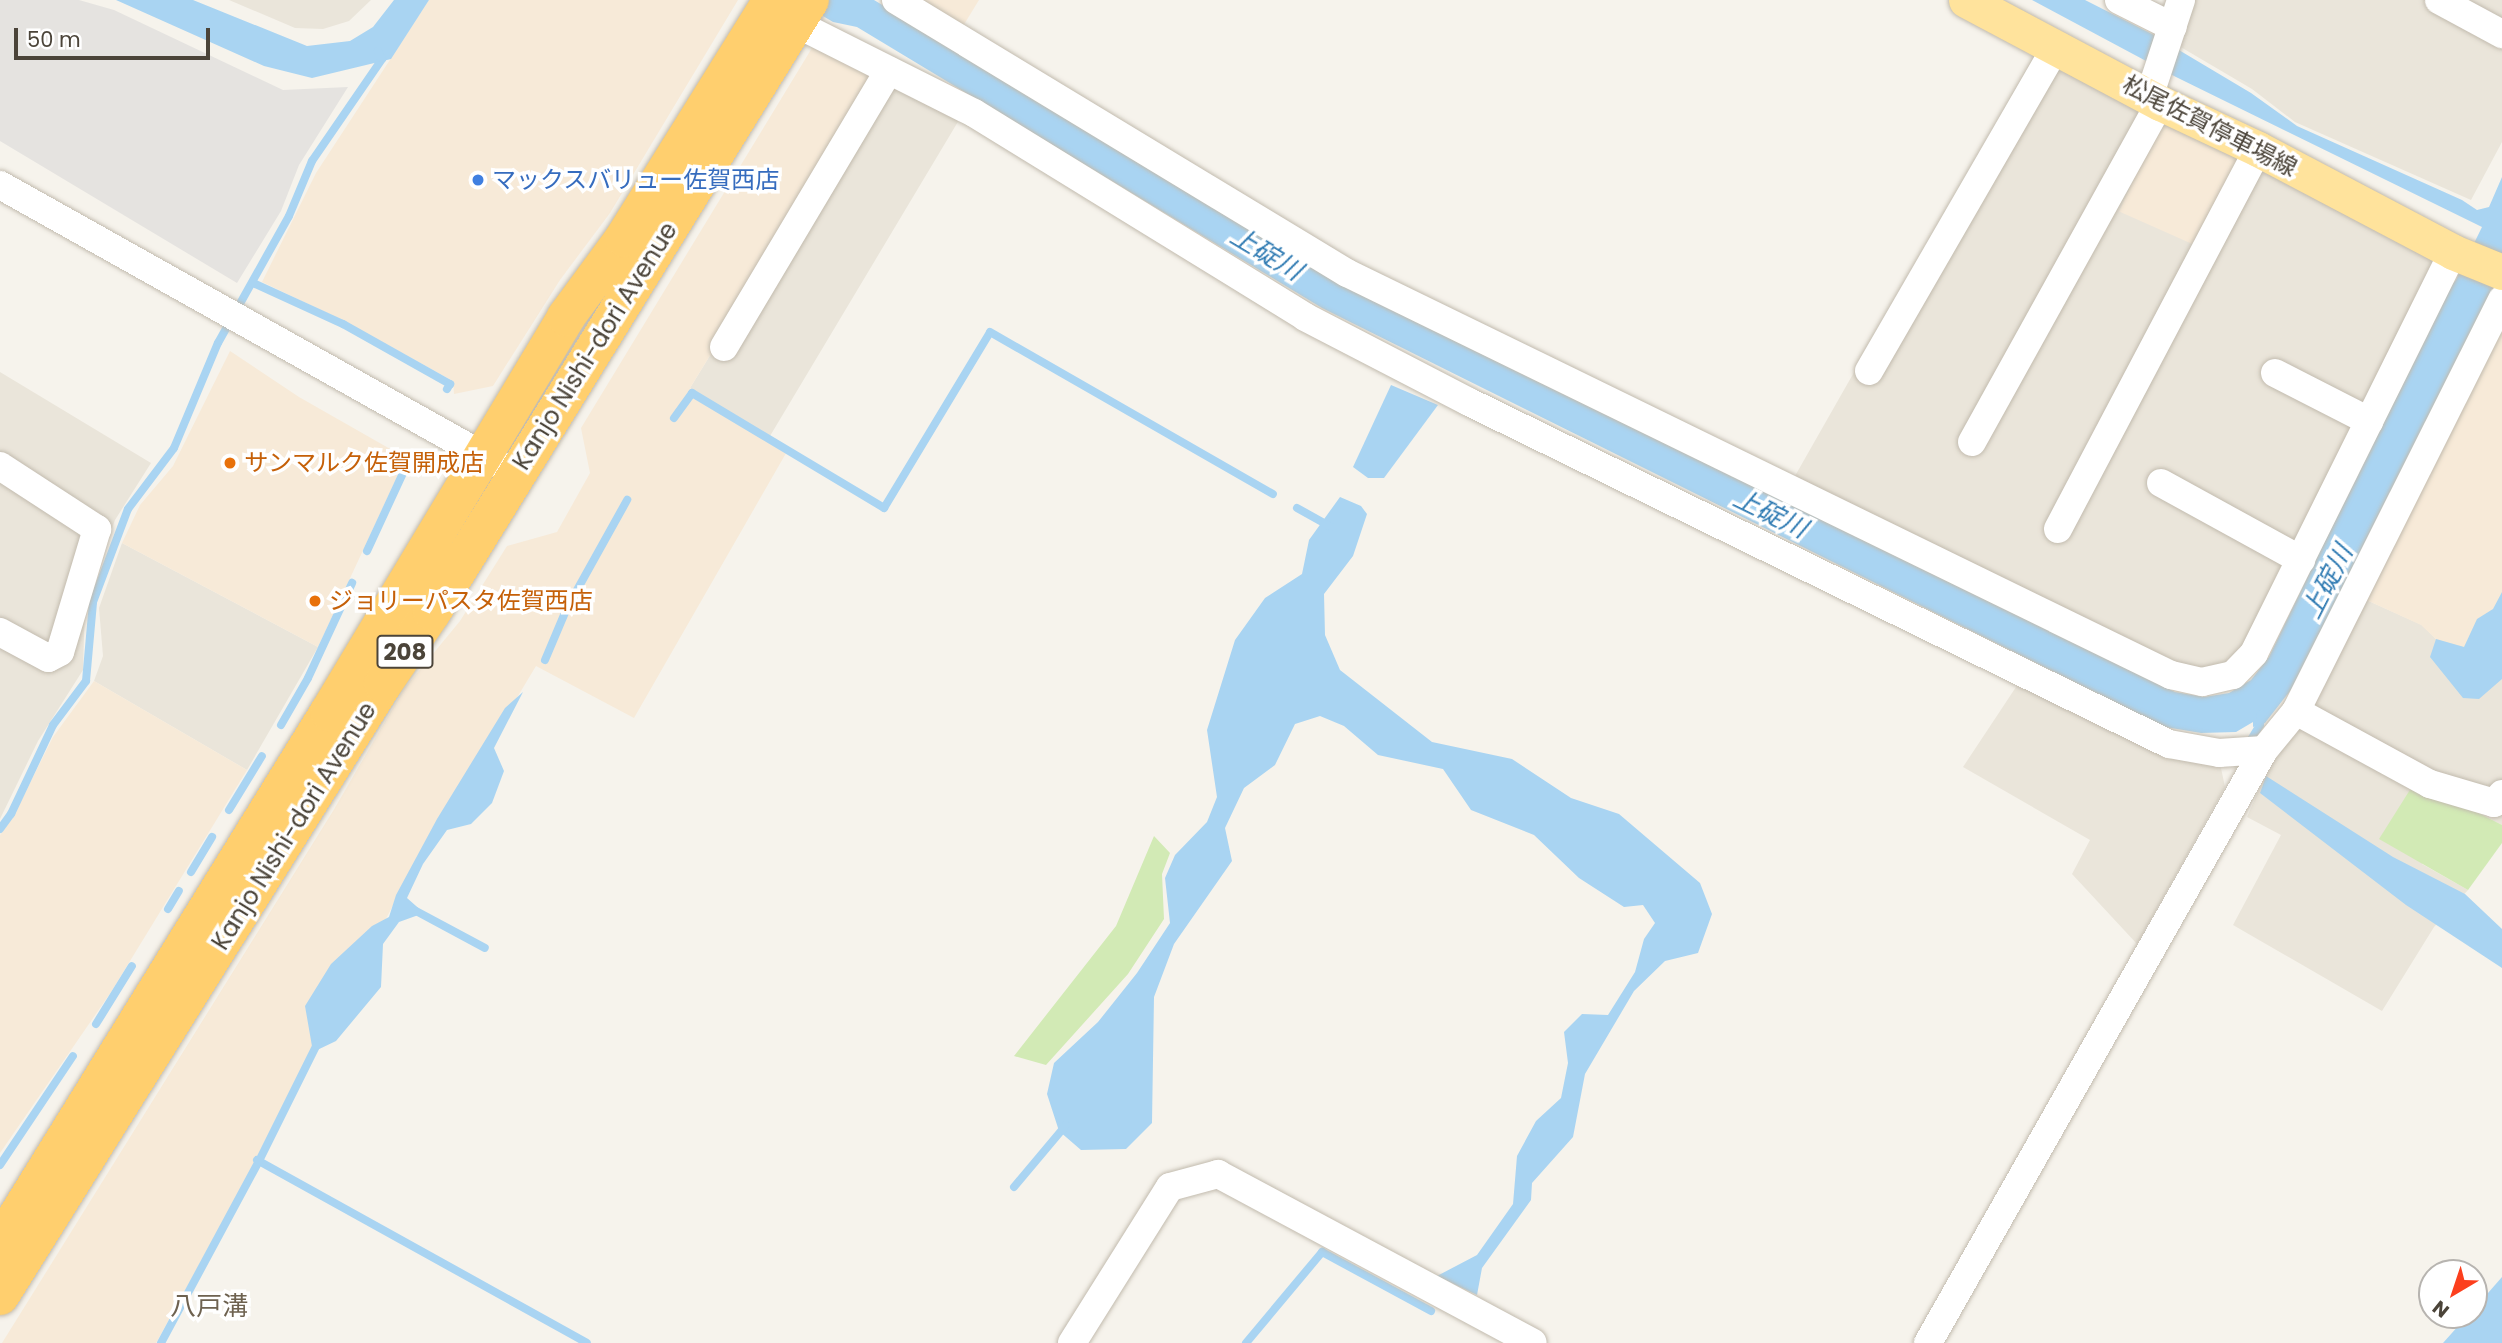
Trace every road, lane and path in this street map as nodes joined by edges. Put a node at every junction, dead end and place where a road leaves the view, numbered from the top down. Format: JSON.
{"nodes":[{"id":1,"x":896,"y":0,"type":"edge"},
{"id":2,"x":1966,"y":0,"type":"edge"},
{"id":3,"x":2119,"y":0,"type":"edge"},
{"id":4,"x":2181,"y":0,"type":"edge"},
{"id":5,"x":2440,"y":0,"type":"edge"},
{"id":6,"x":796,"y":7,"type":"edge"},
{"id":7,"x":2171,"y":34,"type":"junction"},
{"id":8,"x":2502,"y":34,"type":"edge"},
{"id":9,"x":2056,"y":47,"type":"junction"},
{"id":10,"x":889,"y":70,"type":"junction"},
{"id":11,"x":2156,"y":90,"type":"junction"},
{"id":12,"x":2258,"y":149,"type":"junction"},
{"id":13,"x":0,"y":185,"type":"edge"},
{"id":14,"x":2453,"y":252,"type":"junction"},
{"id":15,"x":2502,"y":272,"type":"edge"},
{"id":16,"x":2502,"y":299,"type":"edge"},
{"id":17,"x":723,"y":347,"type":"dead end"},
{"id":18,"x":1869,"y":372,"type":"dead end"},
{"id":19,"x":2275,"y":373,"type":"dead end"},
{"id":20,"x":2369,"y":421,"type":"junction"},
{"id":21,"x":1972,"y":442,"type":"dead end"},
{"id":22,"x":483,"y":455,"type":"junction"},
{"id":23,"x":0,"y":466,"type":"edge"},
{"id":24,"x":515,"y":475,"type":"junction"},
{"id":25,"x":2161,"y":484,"type":"dead end"},
{"id":26,"x":2058,"y":529,"type":"dead end"},
{"id":27,"x":2301,"y":560,"type":"junction"},
{"id":28,"x":1,"y":636,"type":"edge"},
{"id":29,"x":2296,"y":711,"type":"junction"},
{"id":30,"x":2264,"y":750,"type":"junction"},
{"id":31,"x":2502,"y":794,"type":"edge"},
{"id":32,"x":0,"y":1244,"type":"edge"},
{"id":33,"x":0,"y":1296,"type":"edge"},
{"id":34,"x":1072,"y":1343,"type":"edge"},
{"id":35,"x":1532,"y":1343,"type":"edge"},
{"id":36,"x":1928,"y":1343,"type":"edge"}],
"edges":[{"from":1,"to":27,"type":"street"},
{"from":2,"to":9,"type":"main road","name":"松尾佐賀停車場線"},
{"from":3,"to":7,"type":"street"},
{"from":4,"to":7,"type":"street"},
{"from":5,"to":8,"type":"street"},
{"from":6,"to":10,"type":"street"},
{"from":6,"to":22,"type":"highway","name":"Kanjo Nishi-dori Avenue","number":"208"},
{"from":6,"to":24,"type":"highway","name":"Kanjo Nishi-dori Avenue","number":"208"},
{"from":7,"to":11,"type":"street"},
{"from":9,"to":11,"type":"main road","name":"松尾佐賀停車場線"},
{"from":9,"to":18,"type":"street"},
{"from":10,"to":17,"type":"street"},
{"from":10,"to":30,"type":"street"},
{"from":11,"to":12,"type":"main road","name":"松尾佐賀停車場線"},
{"from":11,"to":21,"type":"street"},
{"from":12,"to":14,"type":"main road","name":"松尾佐賀停車場線"},
{"from":12,"to":26,"type":"street"},
{"from":13,"to":22,"type":"street"},
{"from":14,"to":15,"type":"main road","name":"松尾佐賀停車場線"},
{"from":14,"to":20,"type":"street"},
{"from":16,"to":29,"type":"street"},
{"from":19,"to":20,"type":"street"},
{"from":20,"to":27,"type":"street"},
{"from":22,"to":24,"type":"street"},
{"from":22,"to":32,"type":"highway","name":"Kanjo Nishi-dori Avenue","number":"208"},
{"from":23,"to":28,"type":"street"},
{"from":24,"to":33,"type":"highway","name":"Kanjo Nishi-dori Avenue","number":"208"},
{"from":25,"to":27,"type":"street"},
{"from":29,"to":30,"type":"street"},
{"from":29,"to":31,"type":"street"},
{"from":30,"to":36,"type":"street"},
{"from":34,"to":35,"type":"street"}]}
